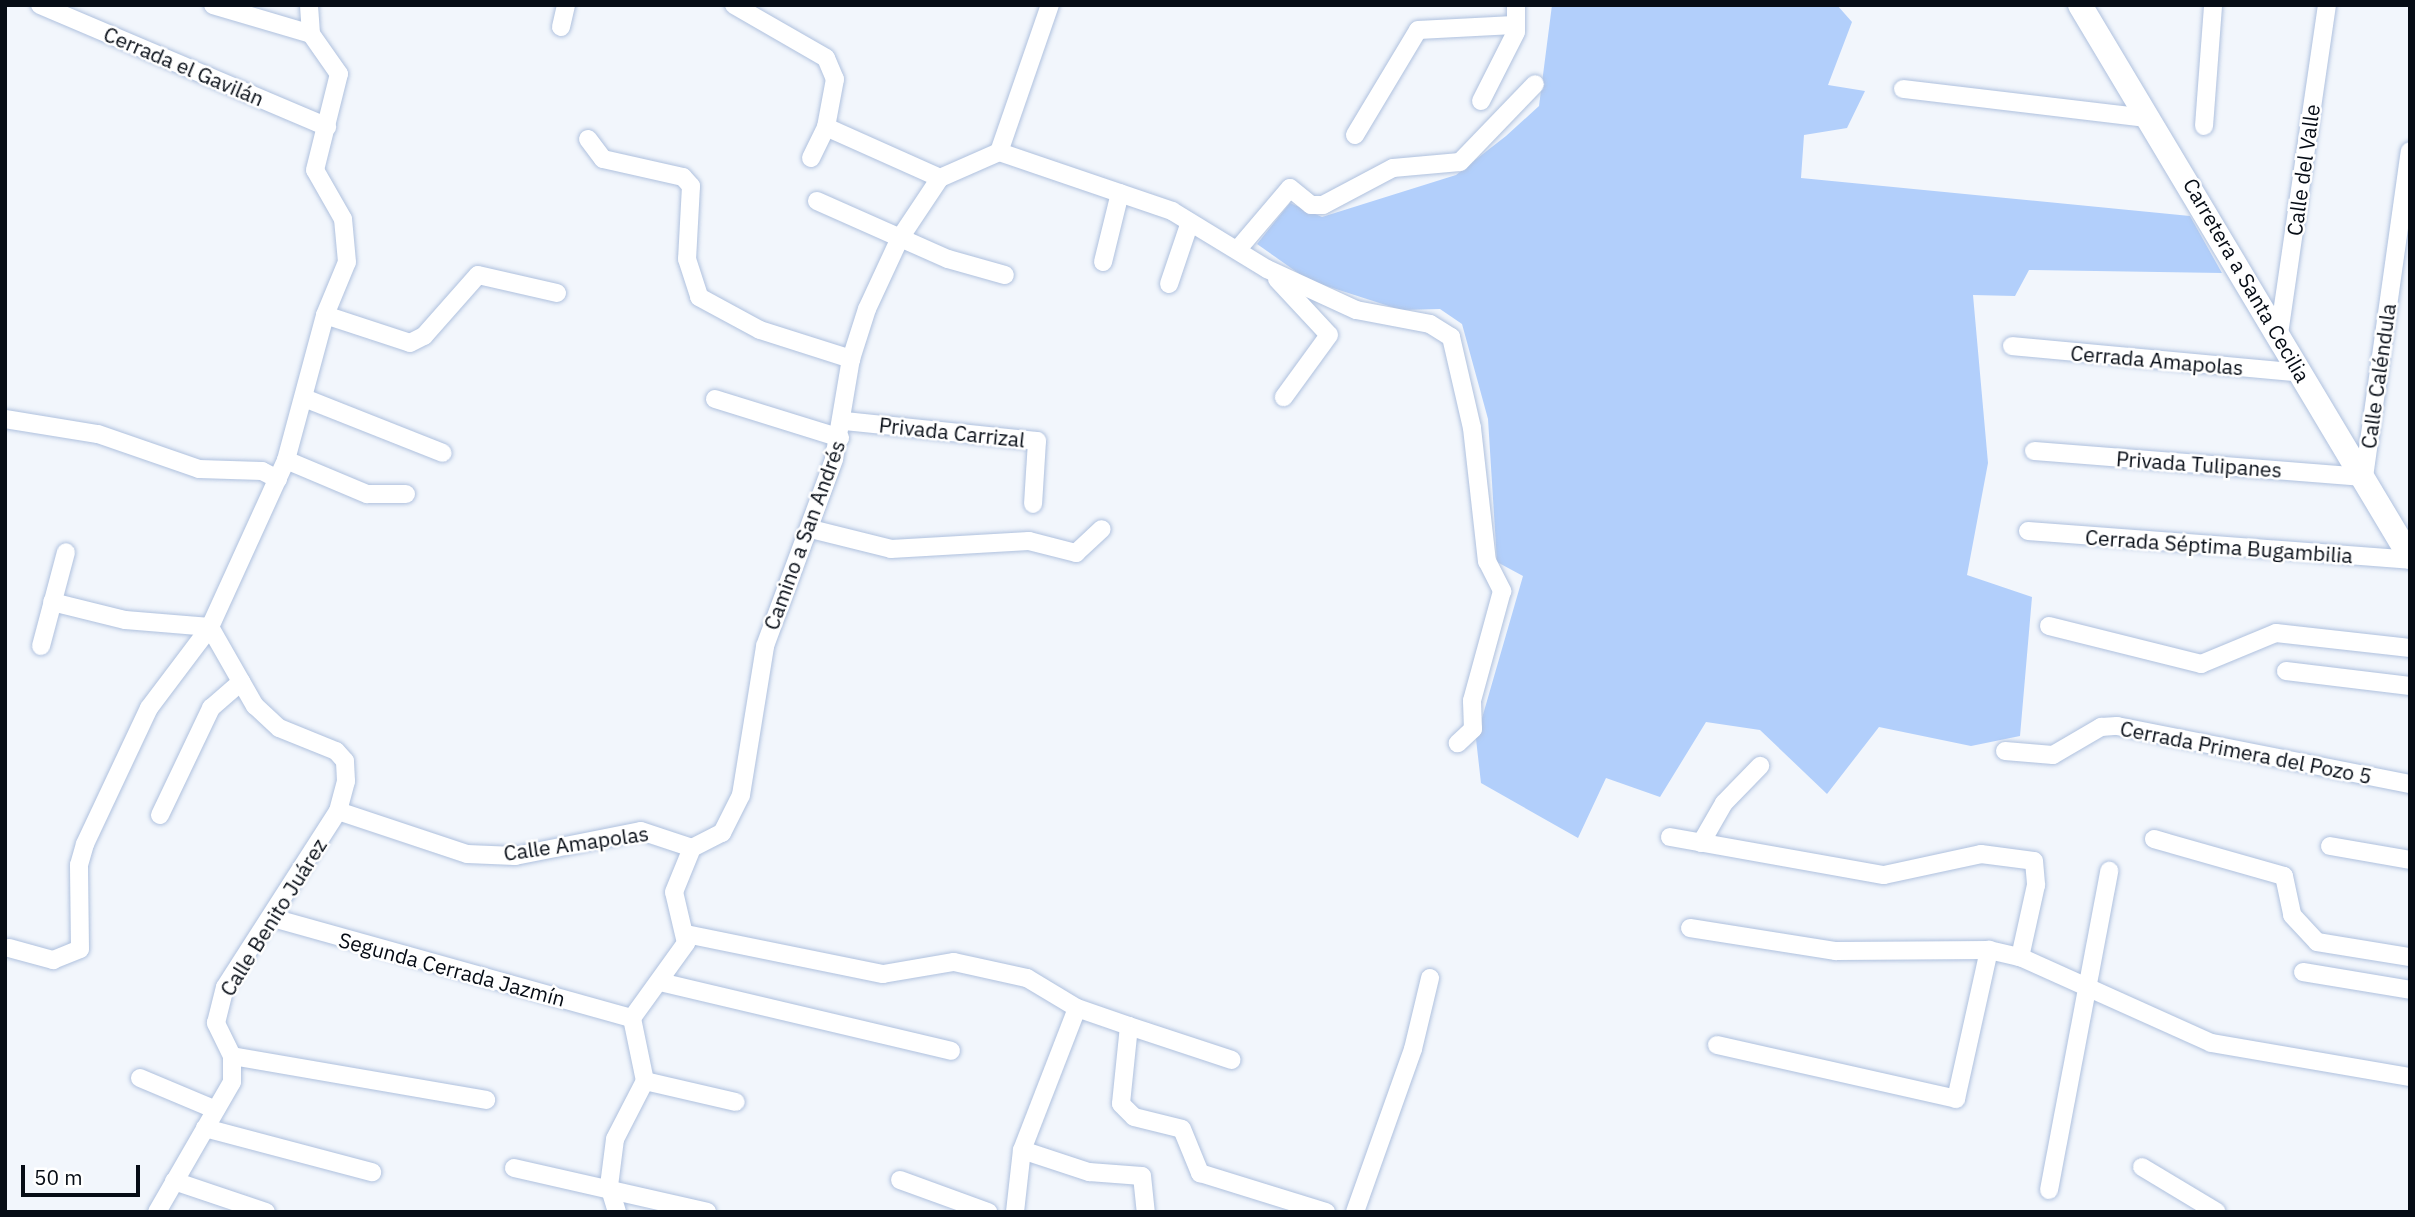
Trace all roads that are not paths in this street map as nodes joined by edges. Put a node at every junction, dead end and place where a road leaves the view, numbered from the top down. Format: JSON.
{"nodes":[{"id":1,"x":40,"y":5,"type":"edge"},
{"id":2,"x":213,"y":5,"type":"edge"},
{"id":3,"x":309,"y":5,"type":"edge"},
{"id":4,"x":566,"y":5,"type":"edge"},
{"id":5,"x":734,"y":5,"type":"edge"},
{"id":6,"x":1050,"y":5,"type":"edge"},
{"id":7,"x":1516,"y":5,"type":"edge"},
{"id":8,"x":2080,"y":5,"type":"edge"},
{"id":9,"x":2213,"y":5,"type":"edge"},
{"id":10,"x":2327,"y":5,"type":"edge"},
{"id":11,"x":1514,"y":25,"type":"junction"},
{"id":12,"x":561,"y":27,"type":"dead end"},
{"id":13,"x":311,"y":34,"type":"junction"},
{"id":14,"x":1535,"y":84,"type":"dead end"},
{"id":15,"x":1903,"y":89,"type":"dead end"},
{"id":16,"x":1481,"y":101,"type":"dead end"},
{"id":17,"x":2148,"y":118,"type":"junction"},
{"id":18,"x":2204,"y":126,"type":"dead end"},
{"id":19,"x":327,"y":127,"type":"junction"},
{"id":20,"x":826,"y":127,"type":"junction"},
{"id":21,"x":1355,"y":135,"type":"dead end"},
{"id":22,"x":588,"y":139,"type":"dead end"},
{"id":23,"x":2410,"y":151,"type":"edge"},
{"id":24,"x":999,"y":152,"type":"junction"},
{"id":25,"x":811,"y":158,"type":"dead end"},
{"id":26,"x":940,"y":178,"type":"junction"},
{"id":27,"x":1120,"y":193,"type":"junction"},
{"id":28,"x":817,"y":201,"type":"dead end"},
{"id":29,"x":1190,"y":222,"type":"junction"},
{"id":30,"x":900,"y":238,"type":"junction"},
{"id":31,"x":1238,"y":249,"type":"junction"},
{"id":32,"x":1103,"y":262,"type":"dead end"},
{"id":33,"x":1268,"y":269,"type":"junction"},
{"id":34,"x":1005,"y":275,"type":"dead end"},
{"id":35,"x":1169,"y":284,"type":"dead end"},
{"id":36,"x":556,"y":293,"type":"dead end"},
{"id":37,"x":325,"y":315,"type":"junction"},
{"id":38,"x":2279,"y":334,"type":"junction"},
{"id":39,"x":2012,"y":346,"type":"dead end"},
{"id":40,"x":851,"y":359,"type":"junction"},
{"id":41,"x":2301,"y":373,"type":"junction"},
{"id":42,"x":1284,"y":397,"type":"dead end"},
{"id":43,"x":304,"y":398,"type":"junction"},
{"id":44,"x":715,"y":399,"type":"dead end"},
{"id":45,"x":6,"y":420,"type":"edge"},
{"id":46,"x":842,"y":430,"type":"junction"},
{"id":47,"x":2034,"y":451,"type":"dead end"},
{"id":48,"x":443,"y":453,"type":"dead end"},
{"id":49,"x":286,"y":460,"type":"junction"},
{"id":50,"x":2364,"y":477,"type":"junction"},
{"id":51,"x":278,"y":479,"type":"junction"},
{"id":52,"x":406,"y":494,"type":"dead end"},
{"id":53,"x":1034,"y":504,"type":"dead end"},
{"id":54,"x":811,"y":529,"type":"junction"},
{"id":55,"x":1102,"y":529,"type":"dead end"},
{"id":56,"x":2028,"y":531,"type":"dead end"},
{"id":57,"x":66,"y":552,"type":"dead end"},
{"id":58,"x":2410,"y":559,"type":"edge"},
{"id":59,"x":52,"y":602,"type":"junction"},
{"id":60,"x":2049,"y":626,"type":"dead end"},
{"id":61,"x":210,"y":627,"type":"junction"},
{"id":62,"x":41,"y":646,"type":"dead end"},
{"id":63,"x":2410,"y":648,"type":"edge"},
{"id":64,"x":2286,"y":671,"type":"dead end"},
{"id":65,"x":241,"y":682,"type":"junction"},
{"id":66,"x":2410,"y":686,"type":"edge"},
{"id":67,"x":1458,"y":743,"type":"dead end"},
{"id":68,"x":2005,"y":751,"type":"dead end"},
{"id":69,"x":1760,"y":766,"type":"dead end"},
{"id":70,"x":2410,"y":784,"type":"edge"},
{"id":71,"x":338,"y":811,"type":"junction"},
{"id":72,"x":160,"y":816,"type":"dead end"},
{"id":73,"x":1670,"y":837,"type":"dead end"},
{"id":74,"x":2154,"y":839,"type":"dead end"},
{"id":75,"x":1701,"y":843,"type":"junction"},
{"id":76,"x":2330,"y":846,"type":"dead end"},
{"id":77,"x":692,"y":848,"type":"junction"},
{"id":78,"x":2410,"y":860,"type":"edge"},
{"id":79,"x":2109,"y":871,"type":"dead end"},
{"id":80,"x":273,"y":918,"type":"junction"},
{"id":81,"x":1689,"y":928,"type":"dead end"},
{"id":82,"x":686,"y":934,"type":"junction"},
{"id":83,"x":9,"y":948,"type":"dead end"},
{"id":84,"x":1989,"y":950,"type":"junction"},
{"id":85,"x":2020,"y":957,"type":"junction"},
{"id":86,"x":2410,"y":957,"type":"edge"},
{"id":87,"x":2303,"y":972,"type":"dead end"},
{"id":88,"x":1430,"y":978,"type":"dead end"},
{"id":89,"x":660,"y":982,"type":"junction"},
{"id":90,"x":2083,"y":988,"type":"junction"},
{"id":91,"x":2410,"y":990,"type":"edge"},
{"id":92,"x":1077,"y":1008,"type":"junction"},
{"id":93,"x":632,"y":1018,"type":"junction"},
{"id":94,"x":1129,"y":1026,"type":"junction"},
{"id":95,"x":1717,"y":1045,"type":"dead end"},
{"id":96,"x":951,"y":1051,"type":"dead end"},
{"id":97,"x":232,"y":1056,"type":"junction"},
{"id":98,"x":1232,"y":1060,"type":"dead end"},
{"id":99,"x":2410,"y":1077,"type":"edge"},
{"id":100,"x":139,"y":1078,"type":"dead end"},
{"id":101,"x":645,"y":1081,"type":"junction"},
{"id":102,"x":486,"y":1100,"type":"dead end"},
{"id":103,"x":736,"y":1102,"type":"dead end"},
{"id":104,"x":216,"y":1110,"type":"junction"},
{"id":105,"x":205,"y":1128,"type":"junction"},
{"id":106,"x":1021,"y":1150,"type":"junction"},
{"id":107,"x":2142,"y":1167,"type":"dead end"},
{"id":108,"x":514,"y":1168,"type":"dead end"},
{"id":109,"x":373,"y":1172,"type":"dead end"},
{"id":110,"x":900,"y":1180,"type":"dead end"},
{"id":111,"x":174,"y":1181,"type":"junction"},
{"id":112,"x":609,"y":1186,"type":"junction"},
{"id":113,"x":2049,"y":1190,"type":"dead end"},
{"id":114,"x":157,"y":1212,"type":"edge"},
{"id":115,"x":266,"y":1212,"type":"edge"},
{"id":116,"x":617,"y":1212,"type":"edge"},
{"id":117,"x":707,"y":1212,"type":"edge"},
{"id":118,"x":988,"y":1212,"type":"edge"},
{"id":119,"x":1015,"y":1212,"type":"edge"},
{"id":120,"x":1146,"y":1212,"type":"edge"},
{"id":121,"x":1326,"y":1212,"type":"edge"},
{"id":122,"x":1355,"y":1212,"type":"edge"},
{"id":123,"x":2217,"y":1212,"type":"edge"}],
"edges":[{"from":1,"to":19,"type":"street","name":"Cerrada el Gavilán"},
{"from":2,"to":13,"type":"street"},
{"from":3,"to":13,"type":"street"},
{"from":4,"to":12,"type":"street"},
{"from":5,"to":20,"type":"street"},
{"from":6,"to":24,"type":"street"},
{"from":7,"to":11,"type":"street"},
{"from":8,"to":17,"type":"main road","name":"Carretera a Santa Cecilia"},
{"from":9,"to":18,"type":"street"},
{"from":10,"to":38,"type":"street","name":"Calle del Valle"},
{"from":11,"to":16,"type":"street"},
{"from":11,"to":21,"type":"street"},
{"from":13,"to":19,"type":"street"},
{"from":14,"to":31,"type":"street"},
{"from":15,"to":17,"type":"street"},
{"from":17,"to":38,"type":"main road","name":"Carretera a Santa Cecilia"},
{"from":19,"to":37,"type":"street"},
{"from":20,"to":25,"type":"street"},
{"from":20,"to":26,"type":"street"},
{"from":22,"to":40,"type":"street"},
{"from":23,"to":50,"type":"street","name":"Calle Caléndula"},
{"from":24,"to":26,"type":"street"},
{"from":24,"to":27,"type":"street"},
{"from":26,"to":30,"type":"street","name":"Camino a San Andrés"},
{"from":27,"to":29,"type":"street"},
{"from":27,"to":32,"type":"street"},
{"from":28,"to":30,"type":"street"},
{"from":29,"to":31,"type":"street"},
{"from":29,"to":35,"type":"street"},
{"from":30,"to":34,"type":"street"},
{"from":30,"to":40,"type":"street","name":"Camino a San Andrés"},
{"from":31,"to":33,"type":"street"},
{"from":33,"to":42,"type":"street"},
{"from":33,"to":67,"type":"street"},
{"from":36,"to":37,"type":"street"},
{"from":37,"to":43,"type":"street"},
{"from":38,"to":41,"type":"main road","name":"Carretera a Santa Cecilia"},
{"from":39,"to":41,"type":"street","name":"Cerrada Amapolas"},
{"from":40,"to":46,"type":"street","name":"Camino a San Andrés"},
{"from":41,"to":50,"type":"main road","name":"Carretera a Santa Cecilia"},
{"from":43,"to":48,"type":"street"},
{"from":43,"to":49,"type":"street"},
{"from":44,"to":46,"type":"street"},
{"from":45,"to":51,"type":"street"},
{"from":46,"to":53,"type":"street","name":"Privada Carrizal"},
{"from":46,"to":54,"type":"street","name":"Camino a San Andrés"},
{"from":47,"to":50,"type":"street","name":"Privada Tulipanes"},
{"from":49,"to":51,"type":"street"},
{"from":49,"to":52,"type":"street"},
{"from":50,"to":58,"type":"main road","name":"Carretera a Santa Cecilia"},
{"from":51,"to":61,"type":"street"},
{"from":54,"to":55,"type":"street"},
{"from":54,"to":77,"type":"street","name":"Camino a San Andrés"},
{"from":56,"to":58,"type":"street","name":"Cerrada Séptima Bugambilia"},
{"from":57,"to":59,"type":"street"},
{"from":59,"to":61,"type":"street"},
{"from":59,"to":62,"type":"street"},
{"from":60,"to":63,"type":"street"},
{"from":61,"to":65,"type":"street"},
{"from":61,"to":83,"type":"street"},
{"from":64,"to":66,"type":"street"},
{"from":65,"to":71,"type":"street"},
{"from":65,"to":72,"type":"street"},
{"from":68,"to":70,"type":"street","name":"Cerrada Primera del Pozo 5"},
{"from":69,"to":75,"type":"street"},
{"from":71,"to":77,"type":"street","name":"Calle Amapolas"},
{"from":71,"to":80,"type":"street","name":"Calle Benito Juárez"},
{"from":73,"to":75,"type":"street"},
{"from":74,"to":86,"type":"street"},
{"from":75,"to":85,"type":"street"},
{"from":76,"to":78,"type":"street"},
{"from":77,"to":82,"type":"street"},
{"from":79,"to":90,"type":"street"},
{"from":80,"to":93,"type":"street","name":"Segunda Cerrada Jazmín"},
{"from":80,"to":97,"type":"street","name":"Calle Benito Juárez"},
{"from":81,"to":84,"type":"street"},
{"from":82,"to":89,"type":"street"},
{"from":82,"to":92,"type":"street"},
{"from":84,"to":85,"type":"street"},
{"from":84,"to":95,"type":"street"},
{"from":85,"to":90,"type":"street"},
{"from":87,"to":91,"type":"street"},
{"from":88,"to":122,"type":"street"},
{"from":89,"to":93,"type":"street"},
{"from":89,"to":96,"type":"street"},
{"from":90,"to":99,"type":"street"},
{"from":90,"to":113,"type":"street"},
{"from":92,"to":94,"type":"street"},
{"from":92,"to":106,"type":"street"},
{"from":93,"to":101,"type":"street"},
{"from":94,"to":98,"type":"street"},
{"from":94,"to":121,"type":"street"},
{"from":97,"to":102,"type":"street"},
{"from":97,"to":104,"type":"street"},
{"from":100,"to":104,"type":"street"},
{"from":101,"to":103,"type":"street"},
{"from":101,"to":112,"type":"street"},
{"from":104,"to":105,"type":"street"},
{"from":105,"to":109,"type":"street"},
{"from":105,"to":111,"type":"street"},
{"from":106,"to":119,"type":"street"},
{"from":106,"to":120,"type":"street"},
{"from":107,"to":123,"type":"street"},
{"from":108,"to":112,"type":"street"},
{"from":110,"to":118,"type":"street"},
{"from":111,"to":114,"type":"street"},
{"from":111,"to":115,"type":"street"},
{"from":112,"to":116,"type":"street"},
{"from":112,"to":117,"type":"street"}]}
